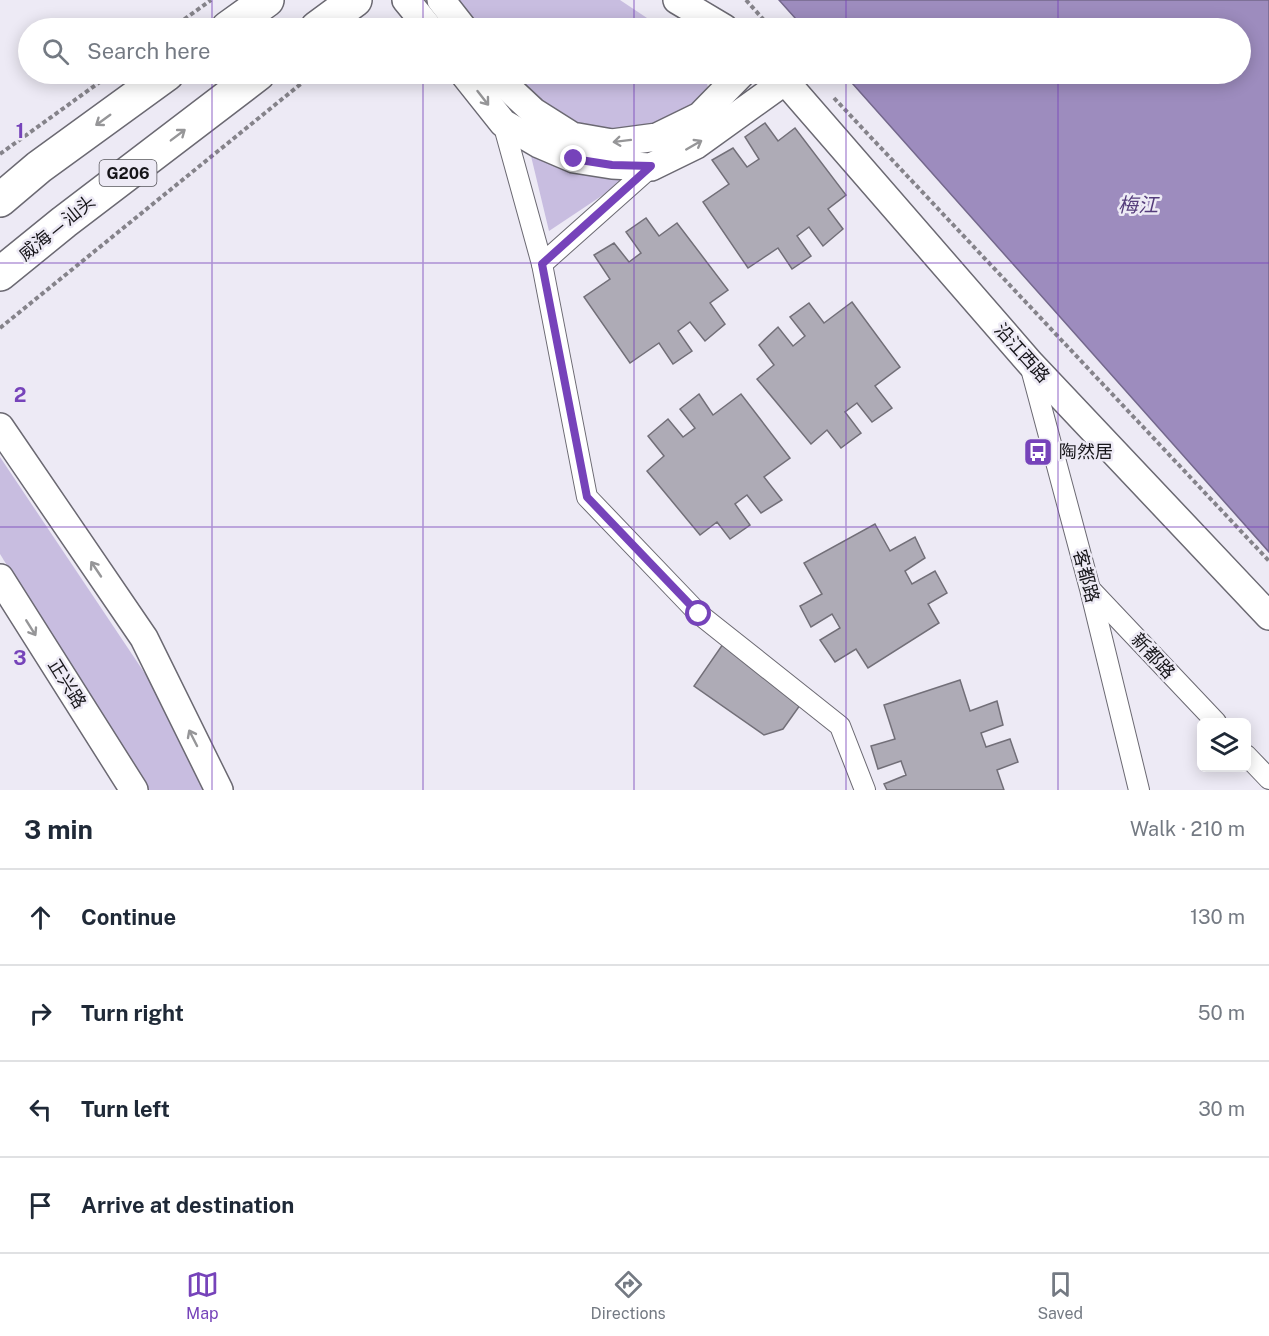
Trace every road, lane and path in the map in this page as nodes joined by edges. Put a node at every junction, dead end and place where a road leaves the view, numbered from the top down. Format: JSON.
{"nodes":[{"id":1,"x":211,"y":0,"type":"edge"},
{"id":2,"x":267,"y":0,"type":"edge"},
{"id":3,"x":406,"y":0,"type":"edge"},
{"id":4,"x":441,"y":0,"type":"edge"},
{"id":5,"x":676,"y":0,"type":"edge"},
{"id":6,"x":746,"y":0,"type":"edge"},
{"id":7,"x":186,"y":18,"type":"edge"},
{"id":8,"x":242,"y":18,"type":"edge"},
{"id":9,"x":421,"y":18,"type":"edge"},
{"id":10,"x":455,"y":18,"type":"edge"},
{"id":11,"x":707,"y":18,"type":"edge"},
{"id":12,"x":762,"y":18,"type":"edge"},
{"id":13,"x":97,"y":84,"type":"edge"},
{"id":14,"x":153,"y":84,"type":"edge"},
{"id":15,"x":245,"y":84,"type":"edge"},
{"id":16,"x":302,"y":84,"type":"edge"},
{"id":17,"x":472,"y":84,"type":"edge"},
{"id":18,"x":506,"y":84,"type":"edge"},
{"id":19,"x":731,"y":84,"type":"edge"},
{"id":20,"x":772,"y":84,"type":"edge"},
{"id":21,"x":787,"y":84,"type":"edge"},
{"id":22,"x":827,"y":91,"type":"dead end"},
{"id":23,"x":503,"y":123,"type":"junction"},
{"id":24,"x":0,"y":154,"type":"edge"},
{"id":25,"x":651,"y":166,"type":"junction"},
{"id":26,"x":0,"y":200,"type":"edge"},
{"id":27,"x":542,"y":264,"type":"junction"},
{"id":28,"x":0,"y":274,"type":"edge"},
{"id":29,"x":0,"y":328,"type":"edge"},
{"id":30,"x":1030,"y":363,"type":"junction"},
{"id":31,"x":0,"y":427,"type":"edge"},
{"id":32,"x":1269,"y":561,"type":"edge"},
{"id":33,"x":0,"y":578,"type":"edge"},
{"id":34,"x":1090,"y":589,"type":"junction"},
{"id":35,"x":1269,"y":616,"type":"edge"},
{"id":36,"x":1211,"y":718,"type":"edge"},
{"id":37,"x":1251,"y":760,"type":"edge"},
{"id":38,"x":1269,"y":779,"type":"edge"},
{"id":39,"x":134,"y":790,"type":"edge"},
{"id":40,"x":219,"y":790,"type":"edge"},
{"id":41,"x":865,"y":790,"type":"edge"},
{"id":42,"x":1138,"y":790,"type":"edge"}],
"edges":[{"from":1,"to":7,"type":"path"},
{"from":2,"to":8,"type":"highway"},
{"from":3,"to":9,"type":"street"},
{"from":4,"to":10,"type":"street"},
{"from":5,"to":11,"type":"street"},
{"from":6,"to":12,"type":"path"},
{"from":13,"to":24,"type":"path"},
{"from":14,"to":26,"type":"highway","one_way":true},
{"from":28,"to":15,"type":"highway","name":"威海—汕头","number":"G206","one_way":true},
{"from":16,"to":29,"type":"path"},
{"from":17,"to":23,"type":"street","one_way":true},
{"from":19,"to":18,"type":"street","one_way":true},
{"from":25,"to":20,"type":"street","one_way":true},
{"from":21,"to":30,"type":"street","name":"沿江西路"},
{"from":22,"to":32,"type":"path"},
{"from":23,"to":25,"type":"street"},
{"from":23,"to":27,"type":"street"},
{"from":25,"to":27,"type":"street"},
{"from":27,"to":41,"type":"street"},
{"from":30,"to":34,"type":"street","name":"客都路"},
{"from":30,"to":35,"type":"street","name":"沿江西路"},
{"from":40,"to":31,"type":"street","one_way":true},
{"from":33,"to":39,"type":"street","name":"正兴路","one_way":true},
{"from":34,"to":36,"type":"street","name":"新都路"},
{"from":34,"to":42,"type":"street","name":"客都路"},
{"from":37,"to":38,"type":"street"}]}
